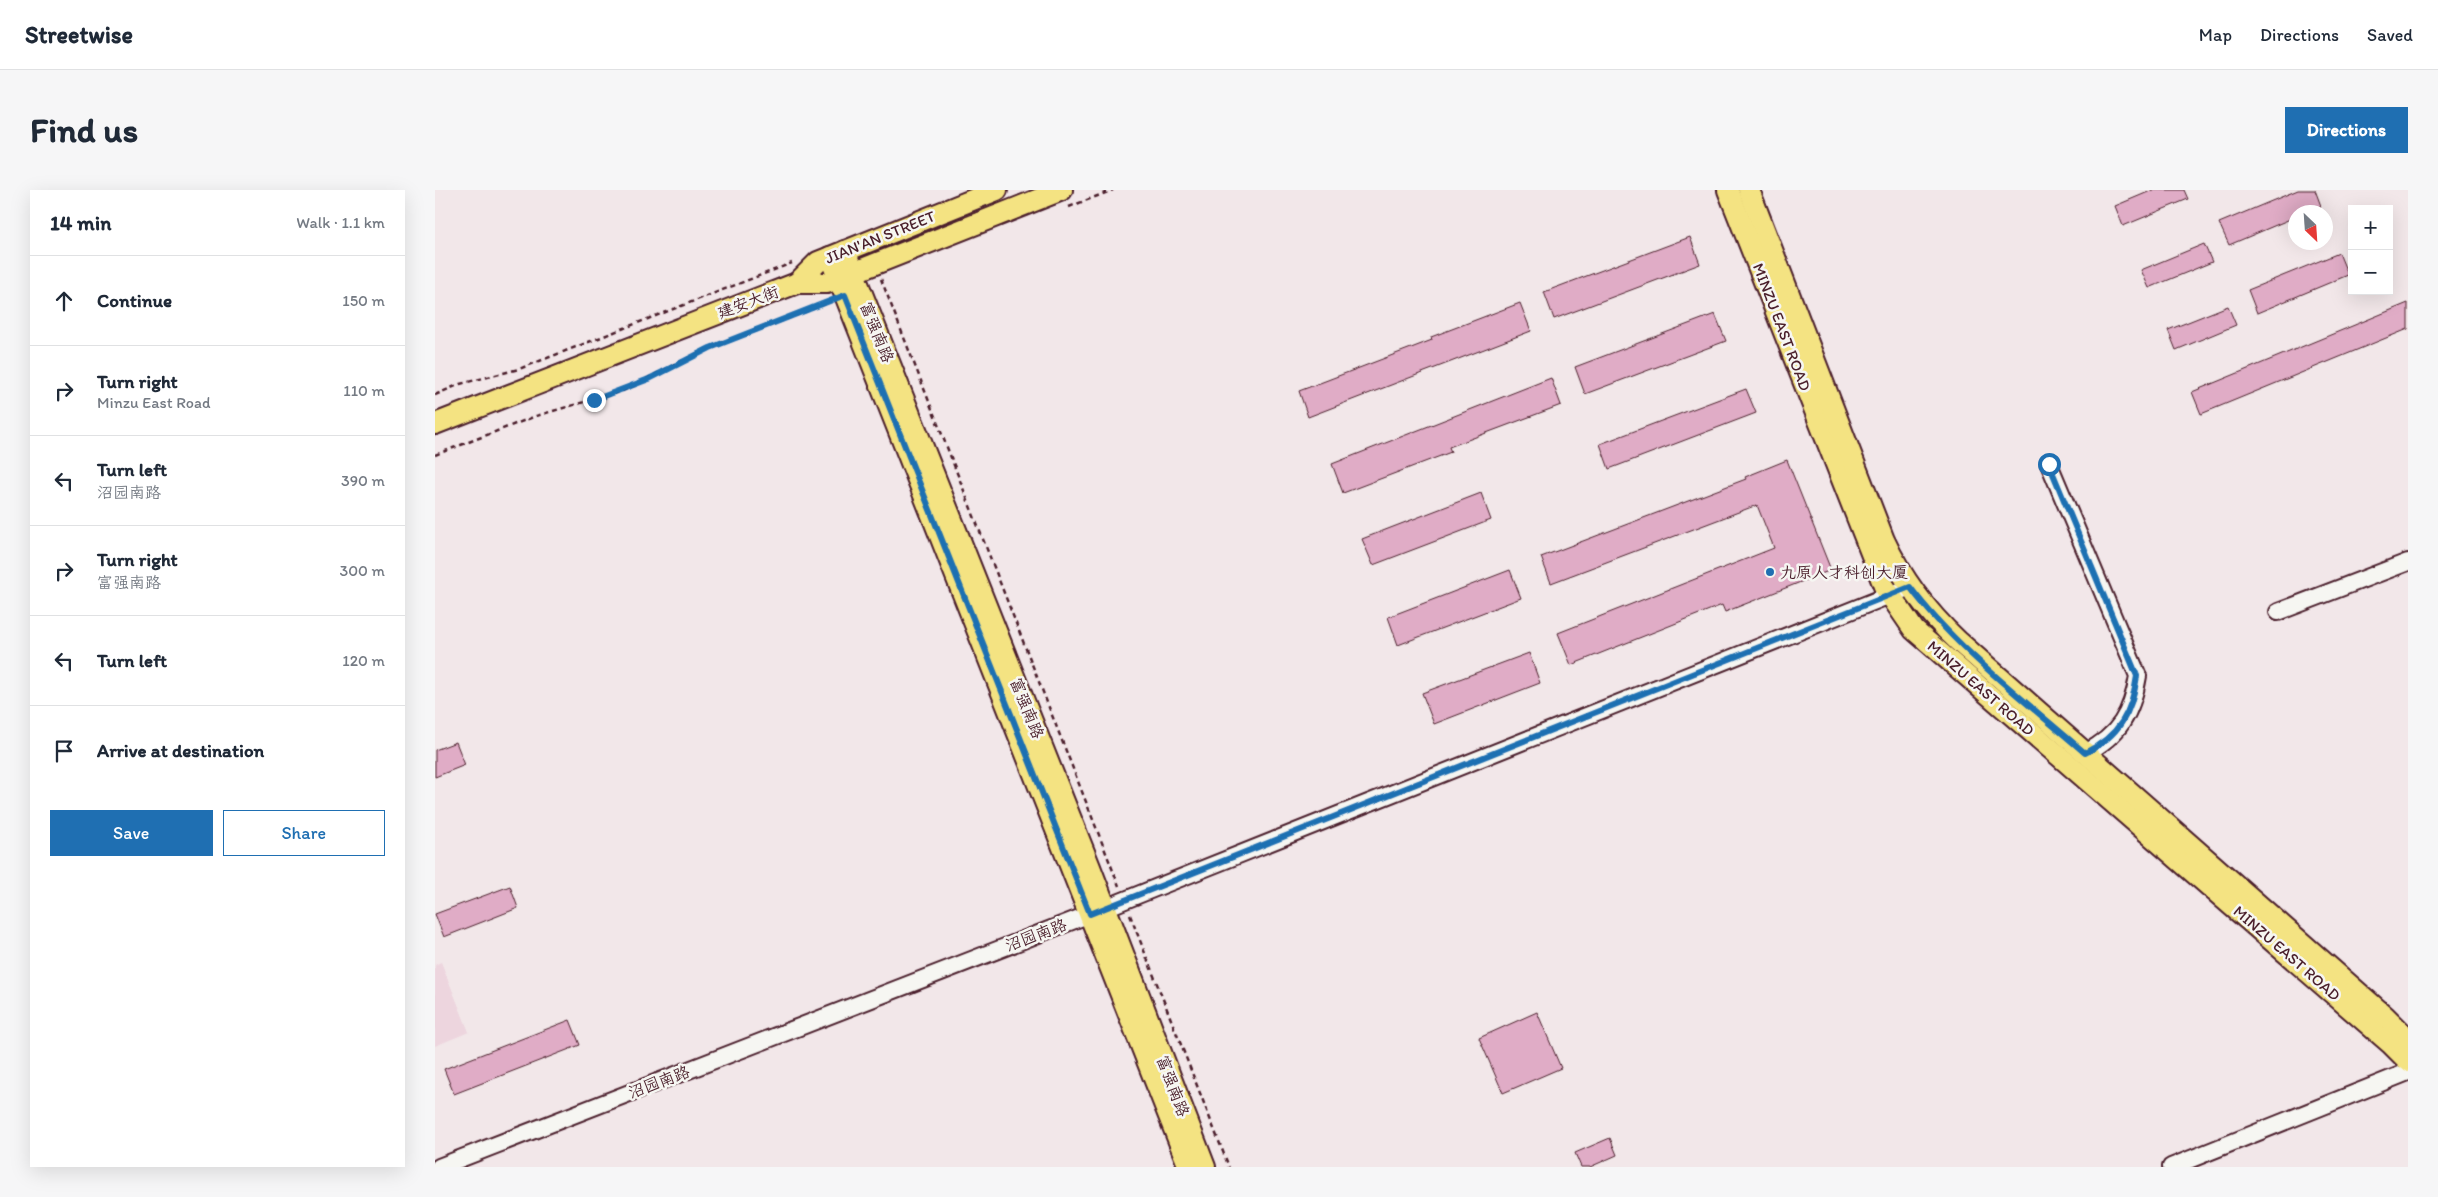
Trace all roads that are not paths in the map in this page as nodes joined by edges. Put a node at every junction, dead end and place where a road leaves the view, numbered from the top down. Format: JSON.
{"nodes":[{"id":1,"x":997,"y":190,"type":"edge"},
{"id":2,"x":1728,"y":190,"type":"edge"},
{"id":3,"x":1749,"y":190,"type":"edge"},
{"id":4,"x":1763,"y":190,"type":"edge"},
{"id":5,"x":1064,"y":199,"type":"edge"},
{"id":6,"x":1762,"y":224,"type":"junction"},
{"id":7,"x":838,"y":254,"type":"junction"},
{"id":8,"x":797,"y":283,"type":"junction"},
{"id":9,"x":850,"y":284,"type":"junction"},
{"id":10,"x":435,"y":424,"type":"edge"},
{"id":11,"x":2049,"y":464,"type":"dead end"},
{"id":12,"x":2408,"y":562,"type":"edge"},
{"id":13,"x":1910,"y":587,"type":"junction"},
{"id":14,"x":1891,"y":594,"type":"junction"},
{"id":15,"x":2278,"y":612,"type":"dead end"},
{"id":16,"x":2085,"y":753,"type":"junction"},
{"id":17,"x":1097,"y":911,"type":"junction"},
{"id":18,"x":2408,"y":1039,"type":"edge"},
{"id":19,"x":2408,"y":1061,"type":"edge"},
{"id":20,"x":2408,"y":1072,"type":"edge"},
{"id":21,"x":439,"y":1167,"type":"edge"},
{"id":22,"x":1189,"y":1167,"type":"edge"},
{"id":23,"x":1205,"y":1167,"type":"edge"},
{"id":24,"x":2171,"y":1167,"type":"edge"}],
"edges":[{"from":1,"to":7,"type":"main road","name":"JIAN'AN STREET"},
{"from":2,"to":14,"type":"main road","name":"MINZU EAST ROAD"},
{"from":3,"to":6,"type":"main road","name":"MINZU EAST ROAD"},
{"from":4,"to":6,"type":"main road"},
{"from":5,"to":9,"type":"main road","name":"建安大街"},
{"from":6,"to":13,"type":"main road","name":"MINZU EAST ROAD"},
{"from":7,"to":8,"type":"main road","name":"JIAN'AN STREET"},
{"from":7,"to":9,"type":"main road","name":"富强南路"},
{"from":8,"to":9,"type":"main road","name":"建安大街"},
{"from":8,"to":10,"type":"main road","name":"建安大街"},
{"from":9,"to":17,"type":"main road","name":"富强南路"},
{"from":11,"to":16,"type":"street"},
{"from":12,"to":15,"type":"street"},
{"from":13,"to":14,"type":"street","name":"沼园南路"},
{"from":13,"to":16,"type":"main road","name":"MINZU EAST ROAD"},
{"from":14,"to":17,"type":"street","name":"沼园南路"},
{"from":14,"to":19,"type":"main road","name":"MINZU EAST ROAD"},
{"from":16,"to":18,"type":"main road","name":"MINZU EAST ROAD"},
{"from":17,"to":21,"type":"street","name":"沼园南路"},
{"from":17,"to":22,"type":"main road","name":"富强南路"},
{"from":17,"to":23,"type":"main road","name":"富强南路"},
{"from":20,"to":24,"type":"street"}]}
